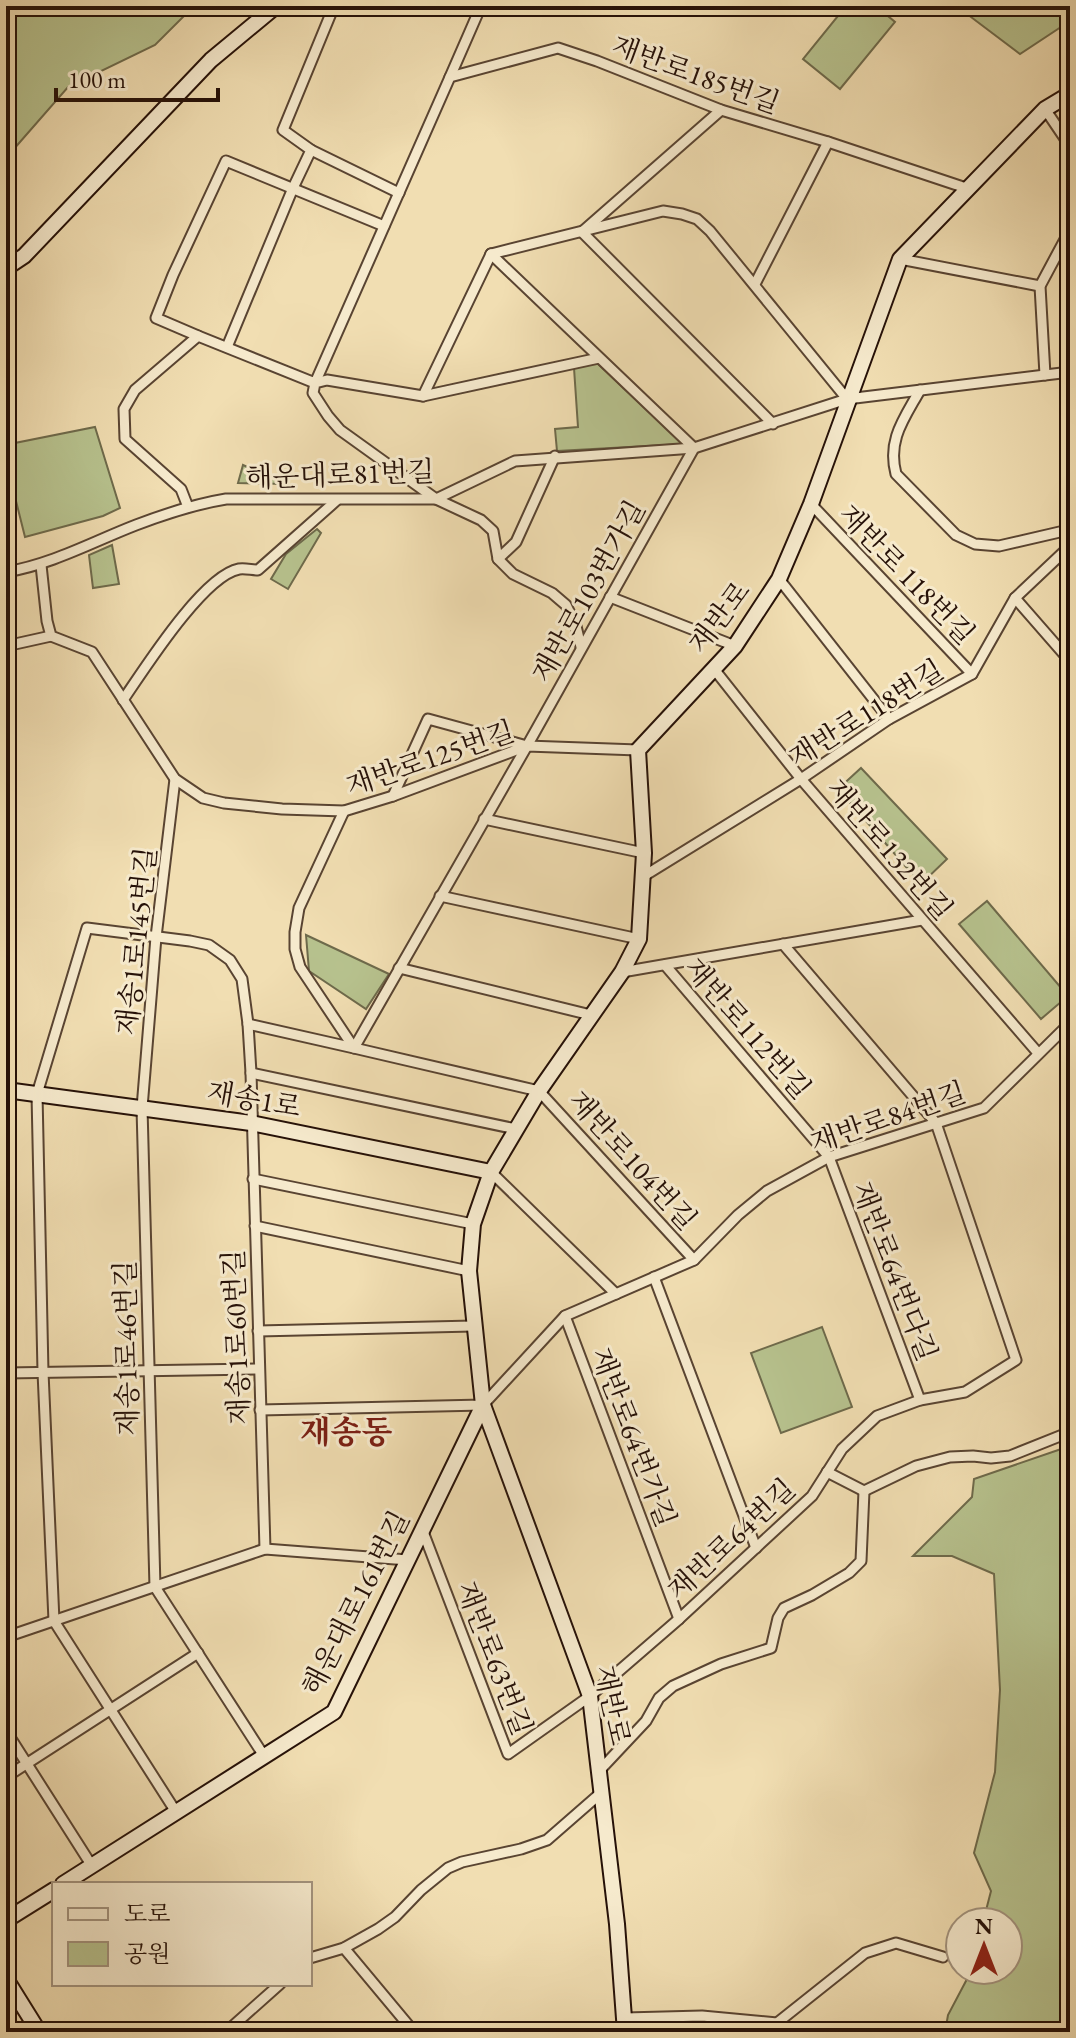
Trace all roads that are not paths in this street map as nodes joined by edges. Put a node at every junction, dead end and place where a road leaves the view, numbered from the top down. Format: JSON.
{"nodes":[{"id":1,"x":276,"y":6,"type":"edge"},
{"id":2,"x":334,"y":6,"type":"edge"},
{"id":3,"x":481,"y":6,"type":"edge"},
{"id":4,"x":450,"y":77,"type":"junction"},
{"id":5,"x":1070,"y":94,"type":"edge"},
{"id":6,"x":1045,"y":109,"type":"junction"},
{"id":7,"x":721,"y":110,"type":"junction"},
{"id":8,"x":828,"y":142,"type":"junction"},
{"id":9,"x":1070,"y":146,"type":"edge"},
{"id":10,"x":311,"y":150,"type":"junction"},
{"id":11,"x":293,"y":188,"type":"junction"},
{"id":12,"x":969,"y":189,"type":"junction"},
{"id":13,"x":399,"y":193,"type":"junction"},
{"id":14,"x":384,"y":226,"type":"junction"},
{"id":15,"x":1070,"y":230,"type":"edge"},
{"id":16,"x":582,"y":232,"type":"junction"},
{"id":17,"x":491,"y":254,"type":"junction"},
{"id":18,"x":900,"y":259,"type":"junction"},
{"id":19,"x":6,"y":268,"type":"edge"},
{"id":20,"x":755,"y":284,"type":"junction"},
{"id":21,"x":1040,"y":286,"type":"junction"},
{"id":22,"x":198,"y":336,"type":"junction"},
{"id":23,"x":227,"y":347,"type":"junction"},
{"id":24,"x":599,"y":358,"type":"junction"},
{"id":25,"x":1070,"y":372,"type":"edge"},
{"id":26,"x":1045,"y":375,"type":"junction"},
{"id":27,"x":315,"y":383,"type":"junction"},
{"id":28,"x":920,"y":390,"type":"junction"},
{"id":29,"x":423,"y":396,"type":"junction"},
{"id":30,"x":847,"y":399,"type":"junction"},
{"id":31,"x":773,"y":424,"type":"junction"},
{"id":32,"x":694,"y":448,"type":"junction"},
{"id":33,"x":555,"y":456,"type":"junction"},
{"id":34,"x":436,"y":499,"type":"junction"},
{"id":35,"x":337,"y":500,"type":"junction"},
{"id":36,"x":811,"y":504,"type":"junction"},
{"id":37,"x":188,"y":507,"type":"junction"},
{"id":38,"x":1064,"y":531,"type":"dead end"},
{"id":39,"x":1070,"y":546,"type":"edge"},
{"id":40,"x":498,"y":559,"type":"junction"},
{"id":41,"x":41,"y":565,"type":"junction"},
{"id":42,"x":7,"y":569,"type":"edge"},
{"id":43,"x":779,"y":579,"type":"junction"},
{"id":44,"x":610,"y":597,"type":"junction"},
{"id":45,"x":1015,"y":598,"type":"junction"},
{"id":46,"x":51,"y":636,"type":"junction"},
{"id":47,"x":6,"y":646,"type":"edge"},
{"id":48,"x":735,"y":646,"type":"junction"},
{"id":49,"x":581,"y":647,"type":"junction"},
{"id":50,"x":1070,"y":661,"type":"edge"},
{"id":51,"x":714,"y":669,"type":"junction"},
{"id":52,"x":972,"y":674,"type":"junction"},
{"id":53,"x":123,"y":700,"type":"junction"},
{"id":54,"x":889,"y":719,"type":"junction"},
{"id":55,"x":527,"y":746,"type":"junction"},
{"id":56,"x":638,"y":750,"type":"junction"},
{"id":57,"x":175,"y":779,"type":"junction"},
{"id":58,"x":801,"y":779,"type":"junction"},
{"id":59,"x":393,"y":796,"type":"junction"},
{"id":60,"x":344,"y":811,"type":"junction"},
{"id":61,"x":484,"y":819,"type":"junction"},
{"id":62,"x":644,"y":853,"type":"junction"},
{"id":63,"x":644,"y":876,"type":"junction"},
{"id":64,"x":440,"y":896,"type":"junction"},
{"id":65,"x":922,"y":920,"type":"junction"},
{"id":66,"x":156,"y":937,"type":"junction"},
{"id":67,"x":639,"y":939,"type":"junction"},
{"id":68,"x":783,"y":944,"type":"junction"},
{"id":69,"x":665,"y":965,"type":"junction"},
{"id":70,"x":399,"y":968,"type":"junction"},
{"id":71,"x":622,"y":972,"type":"junction"},
{"id":72,"x":591,"y":1015,"type":"junction"},
{"id":73,"x":1070,"y":1023,"type":"edge"},
{"id":74,"x":248,"y":1024,"type":"junction"},
{"id":75,"x":354,"y":1048,"type":"junction"},
{"id":76,"x":1038,"y":1053,"type":"junction"},
{"id":77,"x":251,"y":1073,"type":"junction"},
{"id":78,"x":6,"y":1090,"type":"edge"},
{"id":79,"x":539,"y":1091,"type":"junction"},
{"id":80,"x":37,"y":1094,"type":"junction"},
{"id":81,"x":142,"y":1108,"type":"junction"},
{"id":82,"x":251,"y":1123,"type":"junction"},
{"id":83,"x":936,"y":1123,"type":"junction"},
{"id":84,"x":516,"y":1129,"type":"junction"},
{"id":85,"x":829,"y":1157,"type":"junction"},
{"id":86,"x":491,"y":1172,"type":"junction"},
{"id":87,"x":253,"y":1179,"type":"junction"},
{"id":88,"x":473,"y":1224,"type":"junction"},
{"id":89,"x":255,"y":1226,"type":"junction"},
{"id":90,"x":694,"y":1260,"type":"junction"},
{"id":91,"x":469,"y":1271,"type":"junction"},
{"id":92,"x":654,"y":1277,"type":"junction"},
{"id":93,"x":616,"y":1294,"type":"junction"},
{"id":94,"x":565,"y":1316,"type":"junction"},
{"id":95,"x":473,"y":1326,"type":"junction"},
{"id":96,"x":258,"y":1331,"type":"junction"},
{"id":97,"x":259,"y":1369,"type":"junction"},
{"id":98,"x":148,"y":1371,"type":"junction"},
{"id":99,"x":43,"y":1372,"type":"junction"},
{"id":100,"x":6,"y":1373,"type":"edge"},
{"id":101,"x":920,"y":1400,"type":"junction"},
{"id":102,"x":483,"y":1405,"type":"junction"},
{"id":103,"x":260,"y":1410,"type":"junction"},
{"id":104,"x":1070,"y":1432,"type":"edge"},
{"id":105,"x":827,"y":1472,"type":"junction"},
{"id":106,"x":864,"y":1491,"type":"junction"},
{"id":107,"x":422,"y":1529,"type":"junction"},
{"id":108,"x":756,"y":1548,"type":"junction"},
{"id":109,"x":265,"y":1549,"type":"junction"},
{"id":110,"x":408,"y":1560,"type":"junction"},
{"id":111,"x":155,"y":1587,"type":"junction"},
{"id":112,"x":679,"y":1619,"type":"junction"},
{"id":113,"x":54,"y":1621,"type":"junction"},
{"id":114,"x":6,"y":1637,"type":"edge"},
{"id":115,"x":198,"y":1653,"type":"junction"},
{"id":116,"x":590,"y":1696,"type":"junction"},
{"id":117,"x":111,"y":1710,"type":"junction"},
{"id":118,"x":6,"y":1731,"type":"edge"},
{"id":119,"x":264,"y":1756,"type":"junction"},
{"id":120,"x":27,"y":1763,"type":"junction"},
{"id":121,"x":600,"y":1770,"type":"junction"},
{"id":122,"x":6,"y":1777,"type":"edge"},
{"id":123,"x":602,"y":1792,"type":"junction"},
{"id":124,"x":176,"y":1812,"type":"junction"},
{"id":125,"x":92,"y":1866,"type":"junction"},
{"id":126,"x":66,"y":1882,"type":"edge"},
{"id":127,"x":52,"y":1891,"type":"edge"},
{"id":128,"x":6,"y":1920,"type":"edge"},
{"id":129,"x":344,"y":1948,"type":"junction"},
{"id":130,"x":312,"y":1957,"type":"edge"},
{"id":131,"x":943,"y":1957,"type":"dead end"},
{"id":132,"x":6,"y":1979,"type":"edge"},
{"id":133,"x":278,"y":1986,"type":"edge"},
{"id":134,"x":6,"y":2022,"type":"edge"},
{"id":135,"x":777,"y":2023,"type":"junction"},
{"id":136,"x":625,"y":2025,"type":"edge"},
{"id":137,"x":232,"y":2030,"type":"edge"},
{"id":138,"x":11,"y":2032,"type":"edge"},
{"id":139,"x":39,"y":2032,"type":"edge"},
{"id":140,"x":414,"y":2032,"type":"edge"},
{"id":141,"x":795,"y":2032,"type":"edge"}],
"edges":[{"from":1,"to":19,"type":"main road"},
{"from":2,"to":10,"type":"street"},
{"from":3,"to":4,"type":"street"},
{"from":4,"to":7,"type":"street","name":"재반로185번길"},
{"from":4,"to":13,"type":"street"},
{"from":5,"to":6,"type":"main road","name":"재반로"},
{"from":6,"to":9,"type":"street"},
{"from":6,"to":12,"type":"main road","name":"재반로"},
{"from":7,"to":8,"type":"street","name":"재반로185번길"},
{"from":7,"to":16,"type":"street"},
{"from":8,"to":12,"type":"street","name":"재반로185번길"},
{"from":8,"to":20,"type":"street"},
{"from":10,"to":11,"type":"street"},
{"from":10,"to":13,"type":"street"},
{"from":11,"to":14,"type":"street"},
{"from":11,"to":22,"type":"street"},
{"from":11,"to":23,"type":"street"},
{"from":12,"to":18,"type":"main road","name":"재반로"},
{"from":13,"to":14,"type":"street"},
{"from":14,"to":27,"type":"street"},
{"from":15,"to":21,"type":"street"},
{"from":16,"to":17,"type":"street"},
{"from":16,"to":20,"type":"street"},
{"from":16,"to":31,"type":"street"},
{"from":17,"to":24,"type":"street"},
{"from":17,"to":29,"type":"street"},
{"from":18,"to":21,"type":"street"},
{"from":18,"to":30,"type":"main road","name":"재반로"},
{"from":20,"to":30,"type":"street"},
{"from":21,"to":26,"type":"street"},
{"from":22,"to":23,"type":"street"},
{"from":22,"to":37,"type":"street"},
{"from":23,"to":27,"type":"street"},
{"from":24,"to":29,"type":"street"},
{"from":24,"to":32,"type":"street"},
{"from":25,"to":26,"type":"street","name":"해운대로81번길"},
{"from":26,"to":28,"type":"street","name":"해운대로81번길"},
{"from":27,"to":29,"type":"street"},
{"from":27,"to":34,"type":"street"},
{"from":28,"to":30,"type":"street","name":"해운대로81번길"},
{"from":28,"to":38,"type":"street"},
{"from":30,"to":31,"type":"street","name":"해운대로81번길"},
{"from":30,"to":36,"type":"main road","name":"재반로"},
{"from":31,"to":32,"type":"street","name":"해운대로81번길"},
{"from":32,"to":33,"type":"street","name":"해운대로81번길"},
{"from":32,"to":44,"type":"street","name":"재반로103번가길"},
{"from":33,"to":34,"type":"street","name":"해운대로81번길"},
{"from":33,"to":40,"type":"street"},
{"from":34,"to":35,"type":"street","name":"해운대로81번길"},
{"from":34,"to":40,"type":"street"},
{"from":35,"to":37,"type":"street","name":"해운대로81번길"},
{"from":35,"to":53,"type":"street"},
{"from":36,"to":43,"type":"main road","name":"재반로"},
{"from":36,"to":52,"type":"street","name":"재반로 118번길"},
{"from":37,"to":41,"type":"street","name":"해운대로81번길"},
{"from":39,"to":45,"type":"street","name":"재반로118번길"},
{"from":40,"to":49,"type":"street"},
{"from":41,"to":42,"type":"street","name":"해운대로81번길"},
{"from":41,"to":46,"type":"street"},
{"from":43,"to":48,"type":"main road","name":"재반로"},
{"from":43,"to":54,"type":"street"},
{"from":44,"to":48,"type":"street"},
{"from":44,"to":49,"type":"street","name":"재반로103번가길"},
{"from":45,"to":50,"type":"street"},
{"from":45,"to":52,"type":"street","name":"재반로118번길"},
{"from":46,"to":47,"type":"street"},
{"from":46,"to":53,"type":"street","name":"재반로125번길"},
{"from":48,"to":51,"type":"main road","name":"재반로"},
{"from":49,"to":55,"type":"street","name":"재반로103번가길"},
{"from":51,"to":56,"type":"main road","name":"재반로"},
{"from":51,"to":58,"type":"street","name":"재반로132번길"},
{"from":52,"to":54,"type":"street","name":"재반로118번길"},
{"from":53,"to":57,"type":"street","name":"재반로125번길"},
{"from":54,"to":58,"type":"street","name":"재반로118번길"},
{"from":55,"to":56,"type":"street","name":"재반로125번길"},
{"from":55,"to":59,"type":"street","name":"재반로125번길"},
{"from":55,"to":59,"type":"street"},
{"from":55,"to":61,"type":"street","name":"재반로103번가길"},
{"from":56,"to":62,"type":"main road","name":"재반로"},
{"from":57,"to":60,"type":"street","name":"재반로125번길"},
{"from":57,"to":66,"type":"street","name":"재송1로145번길"},
{"from":58,"to":63,"type":"street","name":"재반로118번길"},
{"from":58,"to":65,"type":"street","name":"재반로132번길"},
{"from":59,"to":60,"type":"street","name":"재반로125번길"},
{"from":60,"to":75,"type":"street"},
{"from":61,"to":62,"type":"street"},
{"from":61,"to":64,"type":"street","name":"재반로103번가길"},
{"from":62,"to":63,"type":"main road","name":"재반로"},
{"from":63,"to":67,"type":"main road","name":"재반로"},
{"from":64,"to":67,"type":"street"},
{"from":64,"to":70,"type":"street","name":"재반로103번가길"},
{"from":65,"to":68,"type":"street","name":"재반로112번길"},
{"from":65,"to":76,"type":"street","name":"재반로132번길"},
{"from":66,"to":74,"type":"street","name":"재송1로60번길"},
{"from":66,"to":80,"type":"street","name":"재송1로60번길"},
{"from":66,"to":81,"type":"street","name":"재송1로145번길"},
{"from":67,"to":71,"type":"main road","name":"재반로"},
{"from":68,"to":69,"type":"street","name":"재반로112번길"},
{"from":68,"to":83,"type":"street"},
{"from":69,"to":71,"type":"street","name":"재반로112번길"},
{"from":69,"to":85,"type":"street","name":"재반로112번길"},
{"from":70,"to":72,"type":"street"},
{"from":70,"to":75,"type":"street","name":"재반로103번가길"},
{"from":71,"to":72,"type":"main road","name":"재반로"},
{"from":72,"to":79,"type":"main road","name":"재반로"},
{"from":73,"to":76,"type":"street","name":"재반로84번길"},
{"from":74,"to":75,"type":"street"},
{"from":74,"to":77,"type":"street","name":"재송1로60번길"},
{"from":75,"to":79,"type":"street"},
{"from":76,"to":83,"type":"street","name":"재반로84번길"},
{"from":77,"to":82,"type":"street","name":"재송1로60번길"},
{"from":77,"to":84,"type":"street"},
{"from":78,"to":80,"type":"main road","name":"재송1로"},
{"from":79,"to":84,"type":"main road","name":"재반로"},
{"from":79,"to":90,"type":"street","name":"재반로104번길"},
{"from":80,"to":81,"type":"main road","name":"재송1로"},
{"from":80,"to":99,"type":"street"},
{"from":81,"to":82,"type":"main road","name":"재송1로"},
{"from":81,"to":98,"type":"street","name":"재송1로46번길"},
{"from":82,"to":86,"type":"main road","name":"재송1로"},
{"from":82,"to":87,"type":"street","name":"재송1로60번길"},
{"from":83,"to":85,"type":"street","name":"재반로84번길"},
{"from":83,"to":101,"type":"street","name":"재반로64번길"},
{"from":84,"to":86,"type":"main road","name":"재반로"},
{"from":85,"to":90,"type":"street","name":"재반로84번길"},
{"from":85,"to":101,"type":"street","name":"재반로64번다길"},
{"from":86,"to":88,"type":"main road","name":"재반로"},
{"from":86,"to":93,"type":"street"},
{"from":87,"to":88,"type":"street"},
{"from":87,"to":89,"type":"street","name":"재송1로60번길"},
{"from":88,"to":91,"type":"main road","name":"재반로"},
{"from":89,"to":91,"type":"street"},
{"from":89,"to":96,"type":"street","name":"재송1로60번길"},
{"from":90,"to":92,"type":"street","name":"재반로84번길"},
{"from":91,"to":95,"type":"main road","name":"재반로"},
{"from":92,"to":93,"type":"street","name":"재반로84번길"},
{"from":92,"to":108,"type":"street"},
{"from":93,"to":94,"type":"street","name":"재반로84번길"},
{"from":94,"to":102,"type":"street","name":"재반로84번길"},
{"from":94,"to":112,"type":"street","name":"재반로64번가길"},
{"from":95,"to":96,"type":"street"},
{"from":95,"to":102,"type":"main road","name":"재반로"},
{"from":96,"to":97,"type":"street","name":"재송1로60번길"},
{"from":97,"to":98,"type":"street"},
{"from":97,"to":103,"type":"street","name":"재송1로60번길"},
{"from":98,"to":99,"type":"street"},
{"from":98,"to":111,"type":"street","name":"재송1로46번길"},
{"from":99,"to":100,"type":"street"},
{"from":99,"to":113,"type":"street"},
{"from":101,"to":105,"type":"street","name":"재반로64번길"},
{"from":102,"to":103,"type":"street"},
{"from":102,"to":107,"type":"main road","name":"해운대로161번길"},
{"from":102,"to":116,"type":"main road","name":"재반로"},
{"from":103,"to":109,"type":"street","name":"재송1로60번길"},
{"from":104,"to":106,"type":"street"},
{"from":105,"to":106,"type":"street"},
{"from":105,"to":108,"type":"street","name":"재반로64번길"},
{"from":106,"to":121,"type":"street"},
{"from":107,"to":110,"type":"main road","name":"해운대로161번길"},
{"from":107,"to":116,"type":"street","name":"재반로63번길"},
{"from":108,"to":112,"type":"street","name":"재반로64번길"},
{"from":109,"to":110,"type":"street"},
{"from":109,"to":111,"type":"street"},
{"from":110,"to":119,"type":"main road","name":"해운대로161번길"},
{"from":111,"to":113,"type":"street"},
{"from":111,"to":115,"type":"street"},
{"from":112,"to":116,"type":"street","name":"재반로64번길"},
{"from":113,"to":114,"type":"street"},
{"from":113,"to":117,"type":"street"},
{"from":115,"to":117,"type":"street"},
{"from":115,"to":119,"type":"street"},
{"from":116,"to":121,"type":"main road","name":"재반로"},
{"from":117,"to":120,"type":"street"},
{"from":117,"to":124,"type":"street"},
{"from":118,"to":120,"type":"street"},
{"from":119,"to":124,"type":"main road","name":"해운대로161번길"},
{"from":120,"to":122,"type":"street"},
{"from":120,"to":125,"type":"street"},
{"from":121,"to":123,"type":"main road","name":"재반로"},
{"from":123,"to":129,"type":"street"},
{"from":123,"to":136,"type":"main road","name":"재반로"},
{"from":124,"to":125,"type":"main road","name":"해운대로161번길"},
{"from":125,"to":126,"type":"main road","name":"해운대로161번길"},
{"from":127,"to":128,"type":"main road"},
{"from":129,"to":130,"type":"street"},
{"from":129,"to":140,"type":"street"},
{"from":131,"to":135,"type":"street"},
{"from":132,"to":139,"type":"main road"},
{"from":133,"to":137,"type":"street"},
{"from":134,"to":138,"type":"main road"},
{"from":135,"to":136,"type":"street"},
{"from":135,"to":141,"type":"street"}]}
